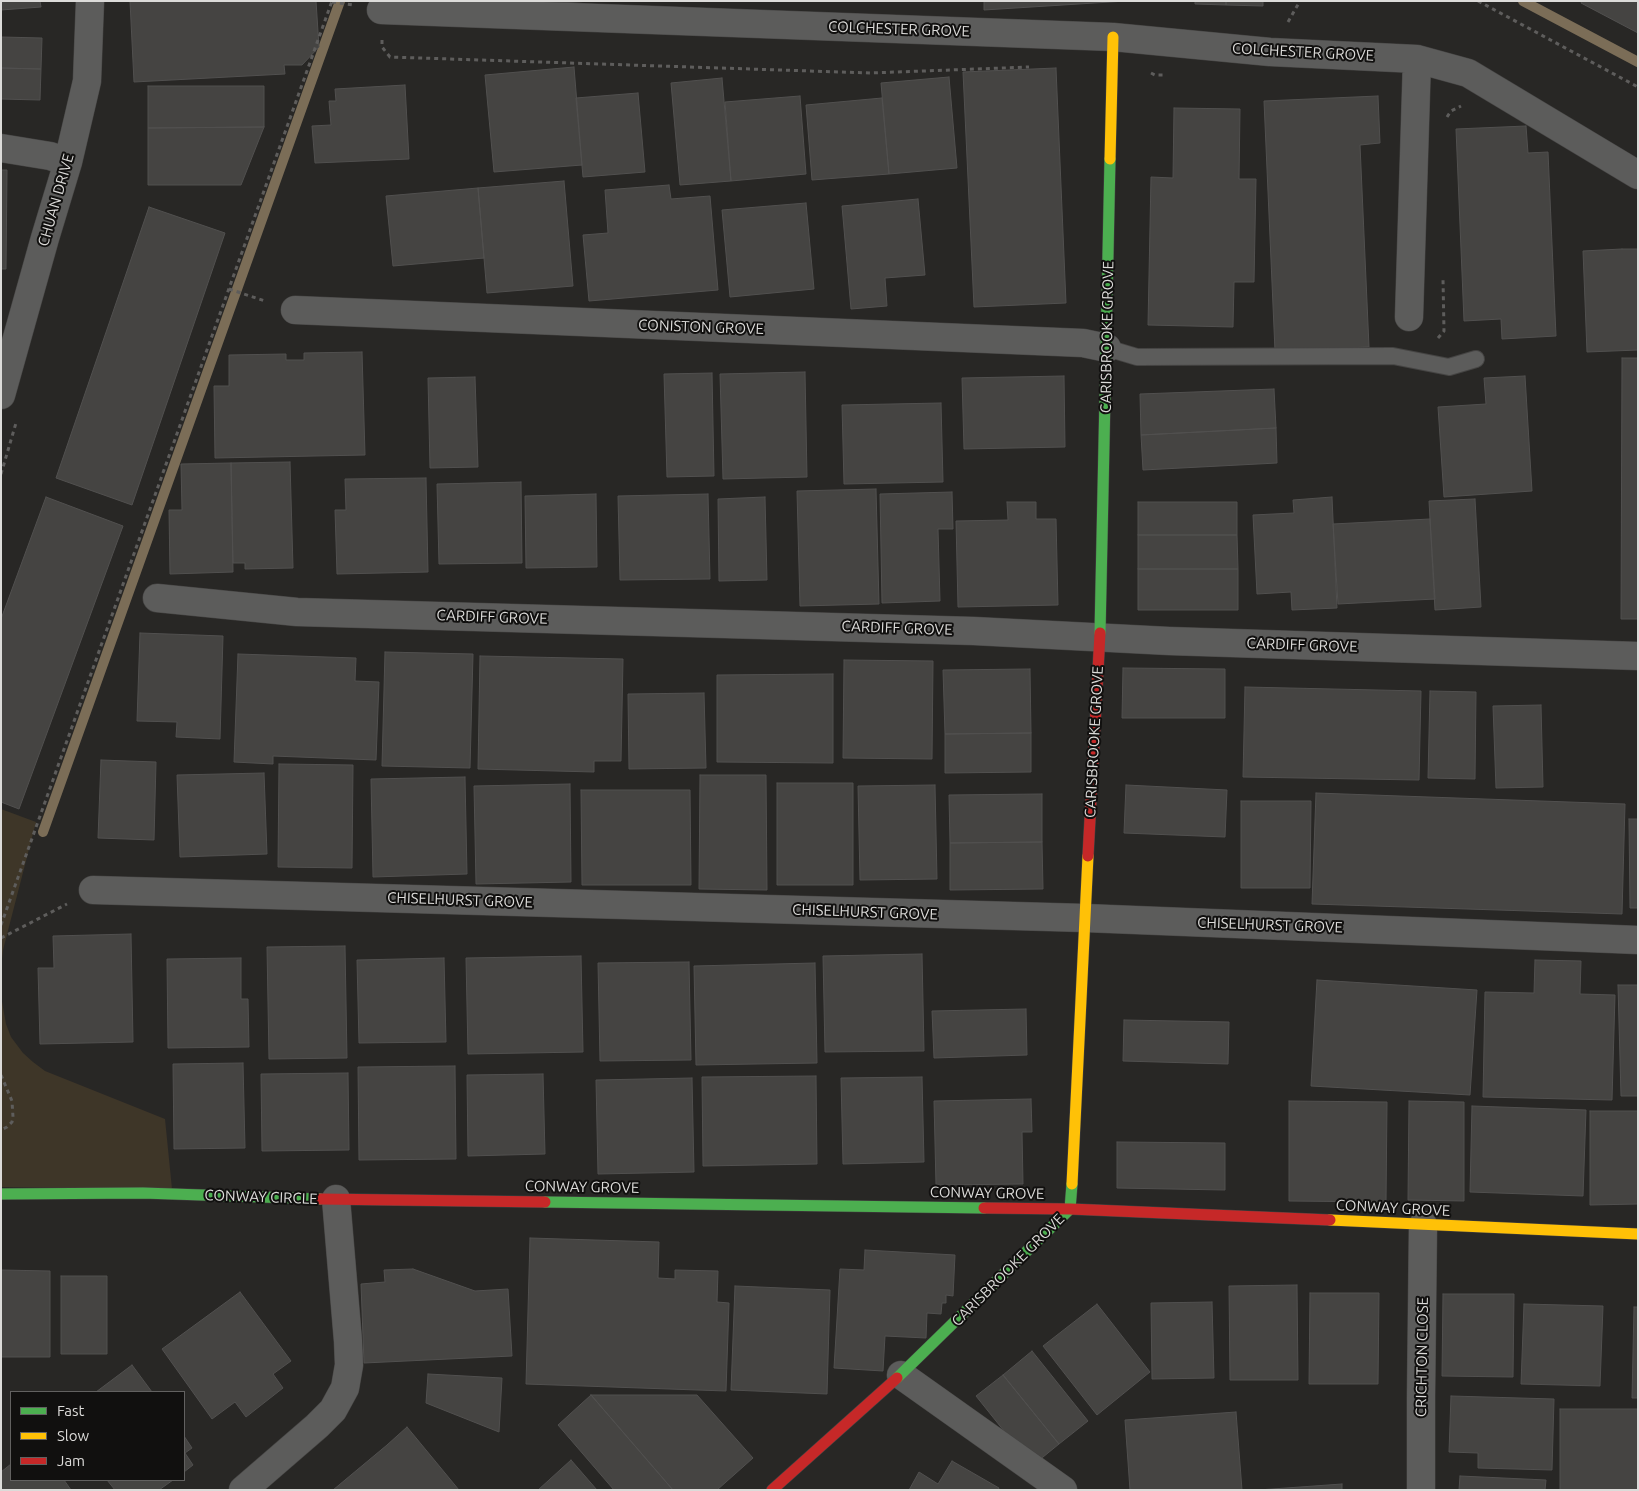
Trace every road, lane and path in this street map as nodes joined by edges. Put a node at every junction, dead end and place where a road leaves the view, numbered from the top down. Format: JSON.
{"nodes":[{"id":1,"x":90,"y":1,"type":"edge"},
{"id":2,"x":1478,"y":1,"type":"edge"},
{"id":3,"x":333,"y":2,"type":"edge"},
{"id":4,"x":368,"y":8,"type":"junction"},
{"id":5,"x":1113,"y":37,"type":"junction"},
{"id":6,"x":1417,"y":59,"type":"junction"},
{"id":7,"x":1034,"y":67,"type":"dead end"},
{"id":8,"x":1638,"y":87,"type":"edge"},
{"id":9,"x":1,"y":148,"type":"edge"},
{"id":10,"x":68,"y":162,"type":"junction"},
{"id":11,"x":1638,"y":175,"type":"edge"},
{"id":12,"x":230,"y":289,"type":"junction"},
{"id":13,"x":251,"y":296,"type":"dead end"},
{"id":14,"x":294,"y":310,"type":"dead end"},
{"id":15,"x":1409,"y":317,"type":"dead end"},
{"id":16,"x":1106,"y":348,"type":"junction"},
{"id":17,"x":1476,"y":359,"type":"dead end"},
{"id":18,"x":1,"y":395,"type":"edge"},
{"id":19,"x":157,"y":598,"type":"dead end"},
{"id":20,"x":1100,"y":637,"type":"junction"},
{"id":21,"x":1638,"y":656,"type":"edge"},
{"id":22,"x":93,"y":890,"type":"joint"},
{"id":23,"x":1085,"y":918,"type":"junction"},
{"id":24,"x":1,"y":926,"type":"edge"},
{"id":25,"x":1,"y":938,"type":"edge"},
{"id":26,"x":1638,"y":940,"type":"edge"},
{"id":27,"x":1,"y":1074,"type":"edge"},
{"id":28,"x":1,"y":1130,"type":"edge"},
{"id":29,"x":1,"y":1194,"type":"edge"},
{"id":30,"x":336,"y":1199,"type":"junction"},
{"id":31,"x":1070,"y":1209,"type":"junction"},
{"id":32,"x":1423,"y":1225,"type":"junction"},
{"id":33,"x":1638,"y":1234,"type":"edge"},
{"id":34,"x":901,"y":1375,"type":"junction"},
{"id":35,"x":243,"y":1490,"type":"edge"},
{"id":36,"x":772,"y":1490,"type":"edge"},
{"id":37,"x":1063,"y":1490,"type":"edge"},
{"id":38,"x":1422,"y":1490,"type":"edge"}],
"edges":[{"from":1,"to":10,"type":"street","name":"CHUAN DRIVE"},
{"from":2,"to":8,"type":"path"},
{"from":3,"to":4,"type":"path"},
{"from":3,"to":12,"type":"path"},
{"from":4,"to":5,"type":"street","name":"COLCHESTER GROVE"},
{"from":4,"to":7,"type":"path"},
{"from":5,"to":6,"type":"street","name":"COLCHESTER GROVE"},
{"from":5,"to":16,"type":"street","name":"CARISBROOKE GROVE"},
{"from":6,"to":11,"type":"street","name":"COLCHESTER GROVE"},
{"from":6,"to":15,"type":"street"},
{"from":9,"to":10,"type":"street"},
{"from":10,"to":18,"type":"street","name":"CHUAN DRIVE"},
{"from":12,"to":13,"type":"path"},
{"from":12,"to":24,"type":"path"},
{"from":14,"to":16,"type":"street","name":"CONISTON GROVE"},
{"from":16,"to":17,"type":"lane"},
{"from":16,"to":20,"type":"street","name":"CARISBROOKE GROVE"},
{"from":19,"to":20,"type":"street","name":"CARDIFF GROVE"},
{"from":20,"to":21,"type":"street","name":"CARDIFF GROVE"},
{"from":20,"to":23,"type":"street","name":"CARISBROOKE GROVE"},
{"from":22,"to":23,"type":"street","name":"CHISELHURST GROVE"},
{"from":22,"to":25,"type":"path"},
{"from":23,"to":26,"type":"street","name":"CHISELHURST GROVE"},
{"from":23,"to":31,"type":"street","name":"CARISBROOKE GROVE"},
{"from":27,"to":28,"type":"path"},
{"from":29,"to":30,"type":"street","name":"CONWAY CIRCLE"},
{"from":30,"to":31,"type":"street","name":"CONWAY GROVE"},
{"from":30,"to":35,"type":"street","name":"CONWAY CIRCLE"},
{"from":31,"to":32,"type":"street","name":"CONWAY GROVE"},
{"from":31,"to":34,"type":"street","name":"CARISBROOKE GROVE"},
{"from":32,"to":33,"type":"street","name":"CONWAY GROVE"},
{"from":32,"to":38,"type":"street","name":"CRICHTON CLOSE"},
{"from":34,"to":36,"type":"street","name":"CARISBROOKE GROVE"},
{"from":34,"to":37,"type":"street"}]}
